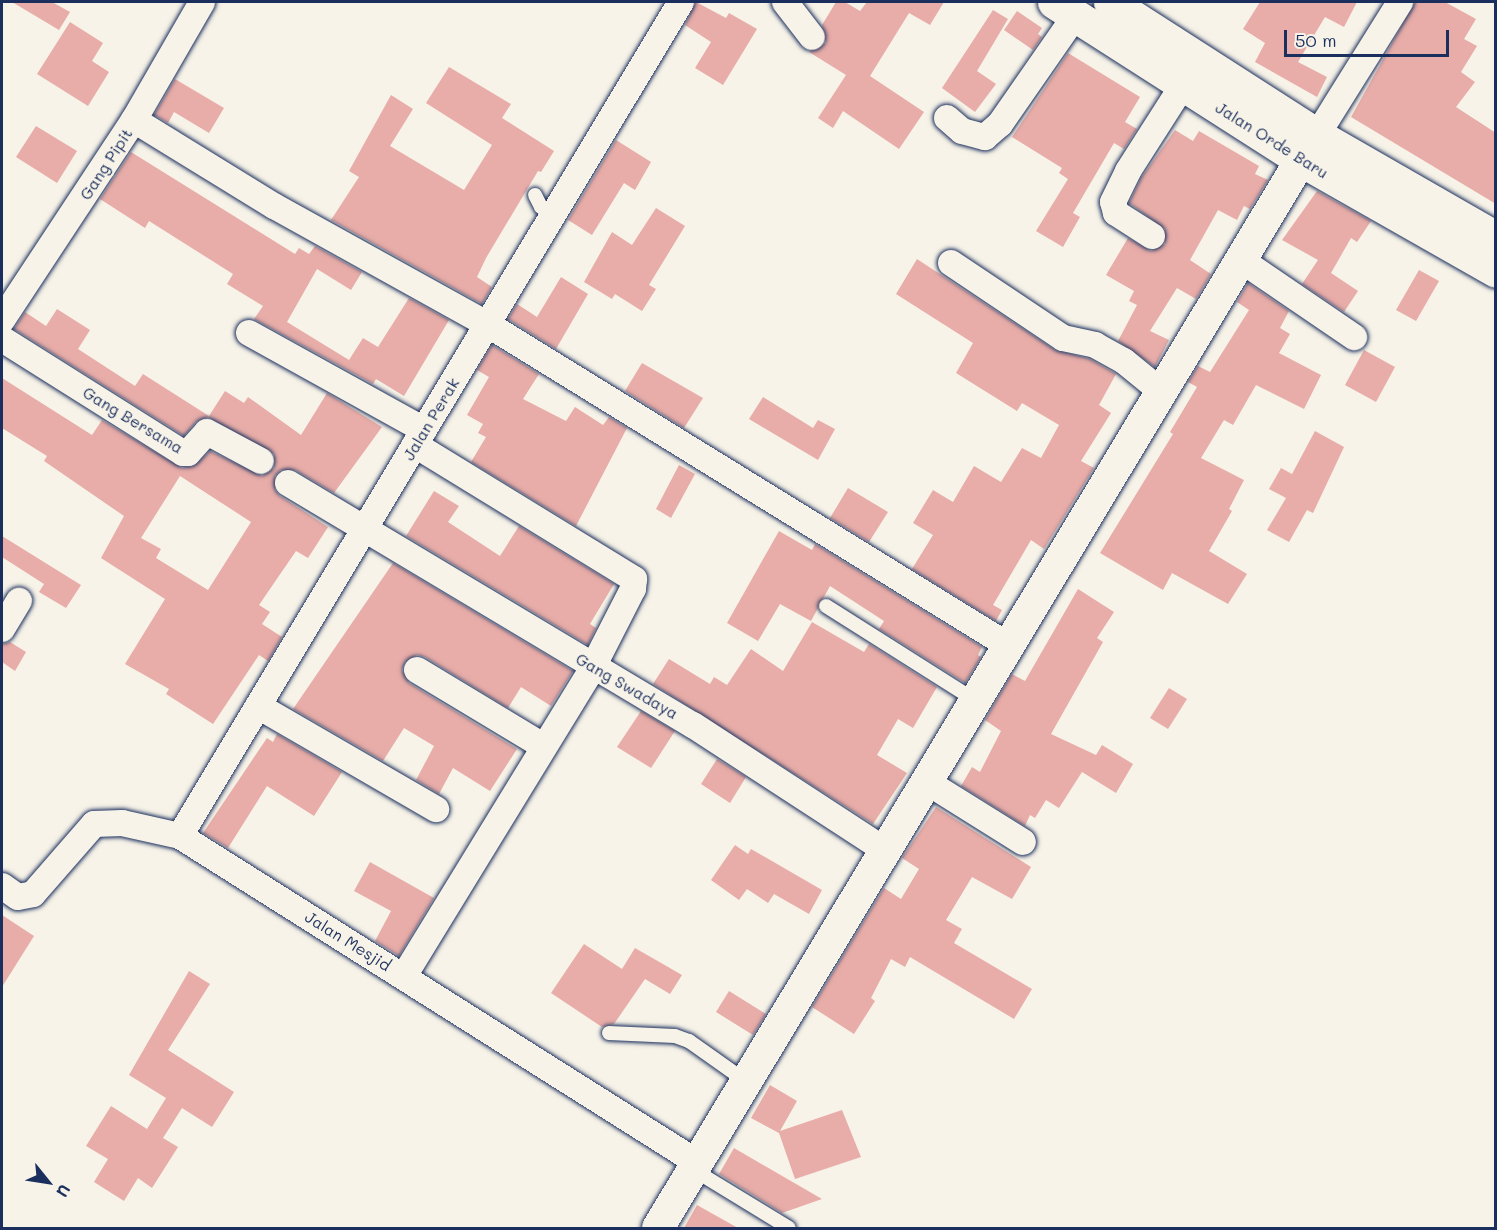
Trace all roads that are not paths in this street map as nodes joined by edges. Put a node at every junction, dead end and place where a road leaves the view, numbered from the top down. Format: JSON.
{"nodes":[{"id":1,"x":202,"y":2,"type":"edge"},
{"id":2,"x":681,"y":2,"type":"edge"},
{"id":3,"x":784,"y":2,"type":"edge"},
{"id":4,"x":1110,"y":2,"type":"edge"},
{"id":5,"x":1400,"y":2,"type":"edge"},
{"id":6,"x":1064,"y":9,"type":"edge"},
{"id":7,"x":812,"y":36,"type":"dead end"},
{"id":8,"x":1183,"y":84,"type":"junction"},
{"id":9,"x":947,"y":118,"type":"dead end"},
{"id":10,"x":134,"y":120,"type":"junction"},
{"id":11,"x":1309,"y":148,"type":"junction"},
{"id":12,"x":535,"y":195,"type":"dead end"},
{"id":13,"x":554,"y":216,"type":"junction"},
{"id":14,"x":1152,"y":236,"type":"dead end"},
{"id":15,"x":1496,"y":238,"type":"edge"},
{"id":16,"x":1241,"y":260,"type":"junction"},
{"id":17,"x":951,"y":263,"type":"dead end"},
{"id":18,"x":1496,"y":271,"type":"edge"},
{"id":19,"x":2,"y":320,"type":"edge"},
{"id":20,"x":487,"y":324,"type":"junction"},
{"id":21,"x":249,"y":333,"type":"dead end"},
{"id":22,"x":1354,"y":337,"type":"dead end"},
{"id":23,"x":2,"y":339,"type":"edge"},
{"id":24,"x":1162,"y":392,"type":"junction"},
{"id":25,"x":420,"y":437,"type":"junction"},
{"id":26,"x":261,"y":461,"type":"dead end"},
{"id":27,"x":288,"y":483,"type":"dead end"},
{"id":28,"x":364,"y":529,"type":"junction"},
{"id":29,"x":19,"y":601,"type":"dead end"},
{"id":30,"x":826,"y":606,"type":"dead end"},
{"id":31,"x":2,"y":629,"type":"edge"},
{"id":32,"x":1009,"y":646,"type":"junction"},
{"id":33,"x":593,"y":667,"type":"junction"},
{"id":34,"x":417,"y":670,"type":"dead end"},
{"id":35,"x":976,"y":701,"type":"junction"},
{"id":36,"x":258,"y":706,"type":"junction"},
{"id":37,"x":543,"y":746,"type":"junction"},
{"id":38,"x":927,"y":782,"type":"junction"},
{"id":39,"x":436,"y":809,"type":"dead end"},
{"id":40,"x":180,"y":836,"type":"junction"},
{"id":41,"x":1023,"y":842,"type":"dead end"},
{"id":42,"x":886,"y":850,"type":"junction"},
{"id":43,"x":2,"y":886,"type":"edge"},
{"id":44,"x":404,"y":976,"type":"junction"},
{"id":45,"x":609,"y":1033,"type":"dead end"},
{"id":46,"x":747,"y":1082,"type":"junction"},
{"id":47,"x":696,"y":1166,"type":"junction"},
{"id":48,"x":658,"y":1228,"type":"edge"},
{"id":49,"x":789,"y":1228,"type":"edge"}],
"edges":[{"from":1,"to":10,"type":"street","name":"Gang Pipit"},
{"from":2,"to":13,"type":"street","name":"Jalan Perak"},
{"from":3,"to":7,"type":"street"},
{"from":4,"to":11,"type":"main road","name":"Jalan Orde Baru"},
{"from":5,"to":11,"type":"street"},
{"from":6,"to":8,"type":"main road","name":"Jalan Orde Baru"},
{"from":6,"to":9,"type":"street"},
{"from":8,"to":11,"type":"main road","name":"Jalan Orde Baru"},
{"from":8,"to":14,"type":"street"},
{"from":10,"to":19,"type":"street","name":"Gang Pipit"},
{"from":10,"to":20,"type":"street"},
{"from":11,"to":15,"type":"main road","name":"Jalan Orde Baru"},
{"from":11,"to":16,"type":"street"},
{"from":11,"to":18,"type":"main road","name":"Jalan Orde Baru"},
{"from":12,"to":13,"type":"lane"},
{"from":13,"to":20,"type":"street","name":"Jalan Perak"},
{"from":16,"to":22,"type":"street"},
{"from":16,"to":24,"type":"street"},
{"from":17,"to":24,"type":"street"},
{"from":20,"to":25,"type":"street","name":"Jalan Perak"},
{"from":20,"to":32,"type":"street"},
{"from":21,"to":25,"type":"street"},
{"from":23,"to":26,"type":"street","name":"Gang Bersama"},
{"from":24,"to":32,"type":"street"},
{"from":25,"to":28,"type":"street","name":"Jalan Perak"},
{"from":25,"to":33,"type":"street"},
{"from":27,"to":28,"type":"street","name":"Gang Swadaya"},
{"from":28,"to":33,"type":"street","name":"Gang Swadaya"},
{"from":28,"to":36,"type":"street","name":"Jalan Perak"},
{"from":29,"to":31,"type":"street"},
{"from":30,"to":35,"type":"lane"},
{"from":32,"to":35,"type":"street"},
{"from":33,"to":37,"type":"street"},
{"from":33,"to":42,"type":"street","name":"Gang Swadaya"},
{"from":34,"to":37,"type":"street"},
{"from":35,"to":38,"type":"street"},
{"from":36,"to":39,"type":"street"},
{"from":36,"to":40,"type":"street","name":"Jalan Perak"},
{"from":37,"to":44,"type":"street"},
{"from":38,"to":41,"type":"street"},
{"from":38,"to":42,"type":"street"},
{"from":40,"to":43,"type":"street","name":"Jalan Mesjid"},
{"from":40,"to":44,"type":"street","name":"Jalan Mesjid"},
{"from":42,"to":46,"type":"street"},
{"from":44,"to":47,"type":"street","name":"Jalan Mesjid"},
{"from":45,"to":46,"type":"lane"},
{"from":46,"to":47,"type":"street"},
{"from":47,"to":48,"type":"street"},
{"from":47,"to":49,"type":"lane"}]}
